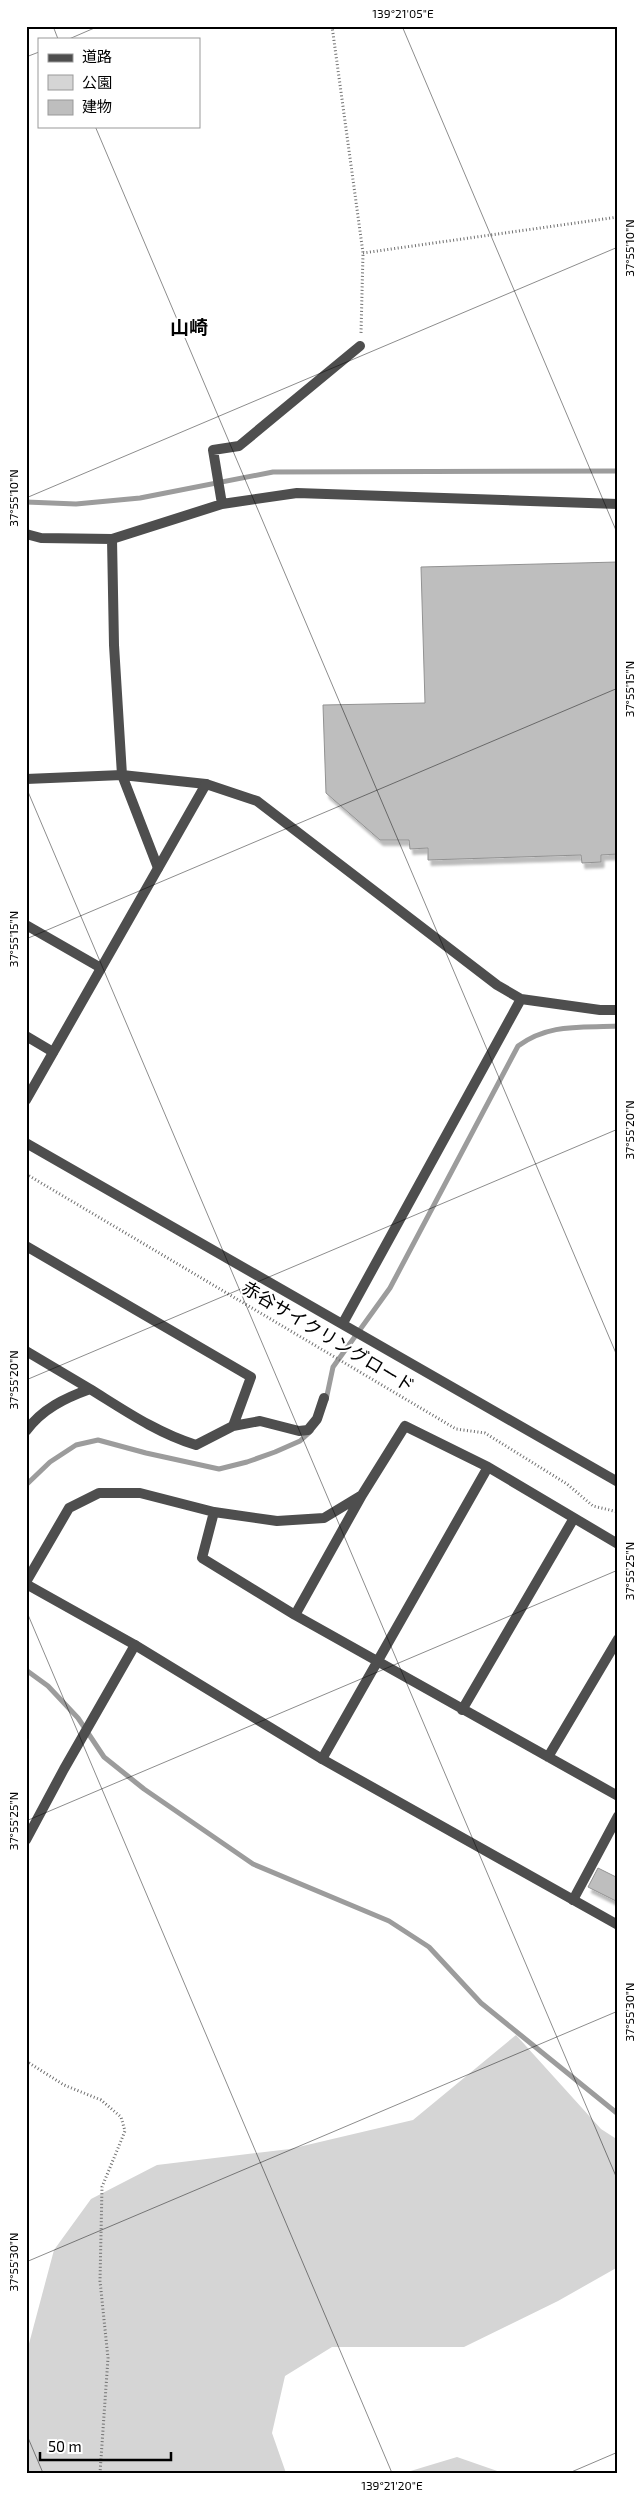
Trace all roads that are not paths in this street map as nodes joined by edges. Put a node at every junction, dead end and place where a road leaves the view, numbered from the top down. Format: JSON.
{"nodes":[{"id":1,"x":360,"y":346,"type":"road end"},
{"id":2,"x":222,"y":504,"type":"junction"},
{"id":3,"x":618,"y":504,"type":"edge"},
{"id":4,"x":26,"y":534,"type":"edge"},
{"id":5,"x":112,"y":539,"type":"junction"},
{"id":6,"x":122,"y":775,"type":"junction"},
{"id":7,"x":26,"y":779,"type":"edge"},
{"id":8,"x":206,"y":784,"type":"junction"},
{"id":9,"x":158,"y":868,"type":"junction"},
{"id":10,"x":26,"y":925,"type":"edge"},
{"id":11,"x":102,"y":968,"type":"junction"},
{"id":12,"x":521,"y":999,"type":"junction"},
{"id":13,"x":618,"y":1010,"type":"edge"},
{"id":14,"x":26,"y":1036,"type":"edge"},
{"id":15,"x":53,"y":1052,"type":"junction"},
{"id":16,"x":26,"y":1100,"type":"edge"},
{"id":17,"x":26,"y":1143,"type":"edge"},
{"id":18,"x":26,"y":1246,"type":"edge"},
{"id":19,"x":342,"y":1323,"type":"junction"},
{"id":20,"x":26,"y":1351,"type":"edge"},
{"id":21,"x":90,"y":1389,"type":"junction"},
{"id":22,"x":324,"y":1398,"type":"dead end"},
{"id":23,"x":233,"y":1426,"type":"junction"},
{"id":24,"x":26,"y":1431,"type":"edge"},
{"id":25,"x":488,"y":1468,"type":"junction"},
{"id":26,"x":618,"y":1482,"type":"edge"},
{"id":27,"x":362,"y":1494,"type":"junction"},
{"id":28,"x":214,"y":1512,"type":"junction"},
{"id":29,"x":574,"y":1518,"type":"junction"},
{"id":30,"x":618,"y":1544,"type":"edge"},
{"id":31,"x":26,"y":1583,"type":"edge"},
{"id":32,"x":295,"y":1615,"type":"junction"},
{"id":33,"x":618,"y":1639,"type":"edge"},
{"id":34,"x":135,"y":1645,"type":"junction"},
{"id":35,"x":379,"y":1661,"type":"junction"},
{"id":36,"x":462,"y":1710,"type":"junction"},
{"id":37,"x":548,"y":1757,"type":"junction"},
{"id":38,"x":322,"y":1759,"type":"junction"},
{"id":39,"x":618,"y":1796,"type":"edge"},
{"id":40,"x":618,"y":1816,"type":"edge"},
{"id":41,"x":26,"y":1840,"type":"edge"},
{"id":42,"x":573,"y":1900,"type":"junction"},
{"id":43,"x":618,"y":1925,"type":"edge"}],
"edges":[{"from":1,"to":2,"type":"street"},
{"from":2,"to":3,"type":"street"},
{"from":2,"to":5,"type":"street"},
{"from":4,"to":5,"type":"street"},
{"from":5,"to":6,"type":"street"},
{"from":6,"to":7,"type":"street"},
{"from":6,"to":8,"type":"street"},
{"from":6,"to":9,"type":"street"},
{"from":8,"to":9,"type":"street"},
{"from":8,"to":12,"type":"street"},
{"from":9,"to":11,"type":"street"},
{"from":10,"to":11,"type":"street"},
{"from":11,"to":15,"type":"street"},
{"from":12,"to":13,"type":"street"},
{"from":12,"to":19,"type":"street"},
{"from":14,"to":15,"type":"street"},
{"from":15,"to":16,"type":"street"},
{"from":17,"to":19,"type":"street"},
{"from":18,"to":23,"type":"street"},
{"from":19,"to":26,"type":"street"},
{"from":20,"to":21,"type":"street"},
{"from":21,"to":23,"type":"street"},
{"from":21,"to":24,"type":"street"},
{"from":22,"to":23,"type":"street"},
{"from":25,"to":27,"type":"street"},
{"from":25,"to":29,"type":"street"},
{"from":25,"to":35,"type":"street"},
{"from":27,"to":28,"type":"street"},
{"from":27,"to":32,"type":"street"},
{"from":28,"to":31,"type":"street"},
{"from":28,"to":32,"type":"street"},
{"from":29,"to":30,"type":"street"},
{"from":29,"to":36,"type":"street"},
{"from":31,"to":34,"type":"street"},
{"from":32,"to":35,"type":"street"},
{"from":33,"to":37,"type":"street"},
{"from":34,"to":38,"type":"street"},
{"from":34,"to":41,"type":"street"},
{"from":35,"to":36,"type":"street"},
{"from":35,"to":38,"type":"street"},
{"from":36,"to":37,"type":"street"},
{"from":37,"to":39,"type":"street"},
{"from":38,"to":42,"type":"street"},
{"from":40,"to":42,"type":"street"},
{"from":42,"to":43,"type":"street"}]}
